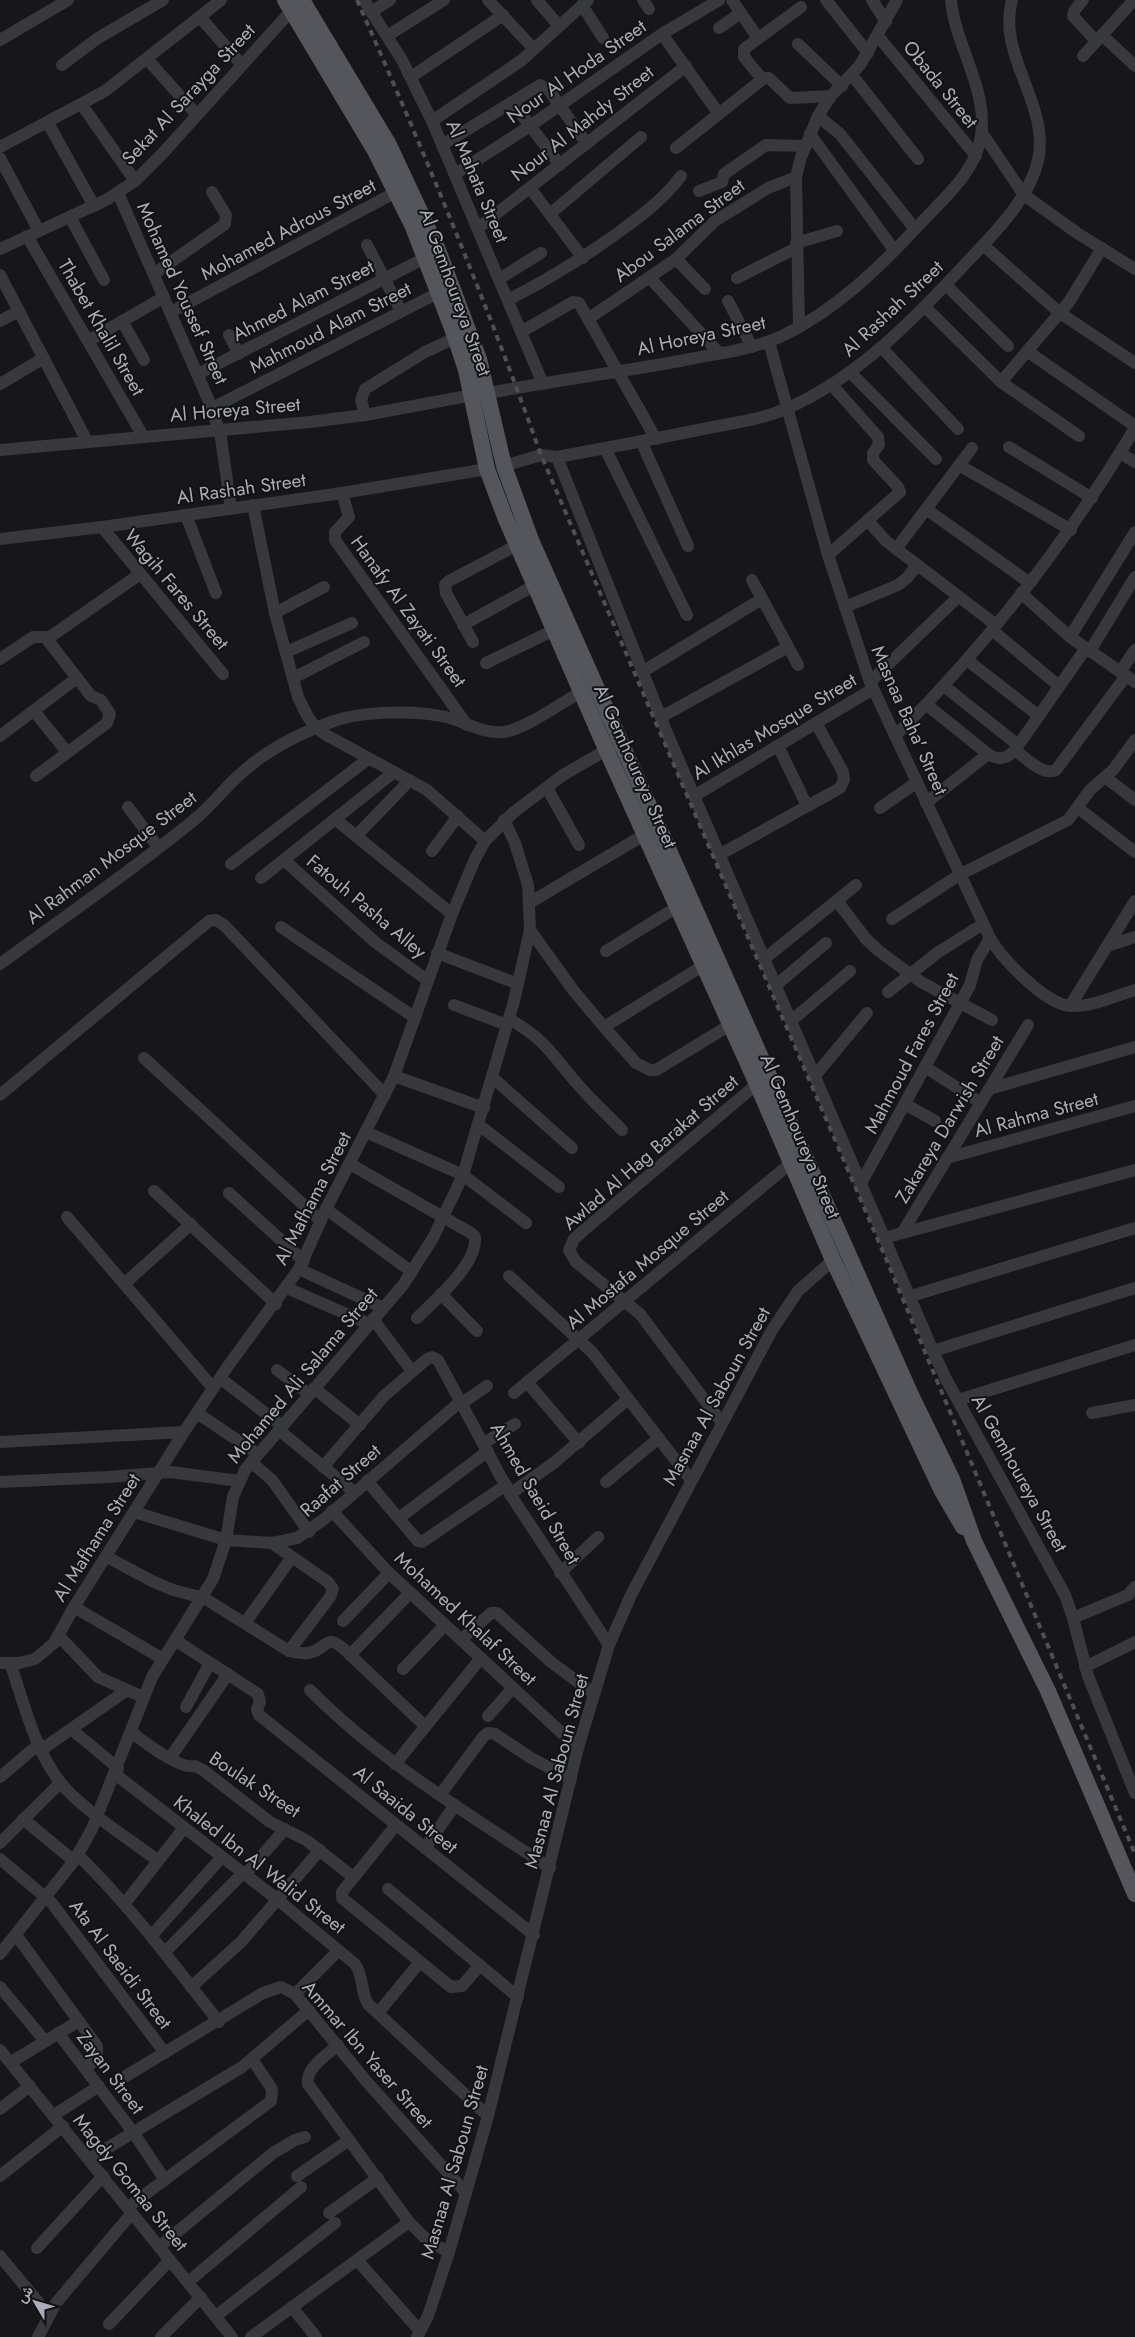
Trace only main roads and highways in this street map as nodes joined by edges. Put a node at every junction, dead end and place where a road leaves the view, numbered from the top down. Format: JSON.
{"nodes":[{"id":1,"x":292,"y":4,"type":"edge"},
{"id":2,"x":481,"y":394,"type":"junction"},
{"id":3,"x":798,"y":1158,"type":"junction"},
{"id":4,"x":880,"y":1344,"type":"junction"},
{"id":5,"x":1135,"y":1894,"type":"edge"}],
"edges":[{"from":1,"to":2,"type":"main road","name":"Al Gemhoureya Street"},
{"from":1,"to":2,"type":"main road","name":"Al Gemhoureya Street"},
{"from":2,"to":3,"type":"main road","name":"Al Gemhoureya Street"},
{"from":2,"to":3,"type":"main road","name":"Al Gemhoureya Street"},
{"from":3,"to":4,"type":"main road","name":"Al Gemhoureya Street"},
{"from":3,"to":4,"type":"main road","name":"Al Gemhoureya Street"},
{"from":4,"to":5,"type":"main road","name":"Al Gemhoureya Street"}]}
